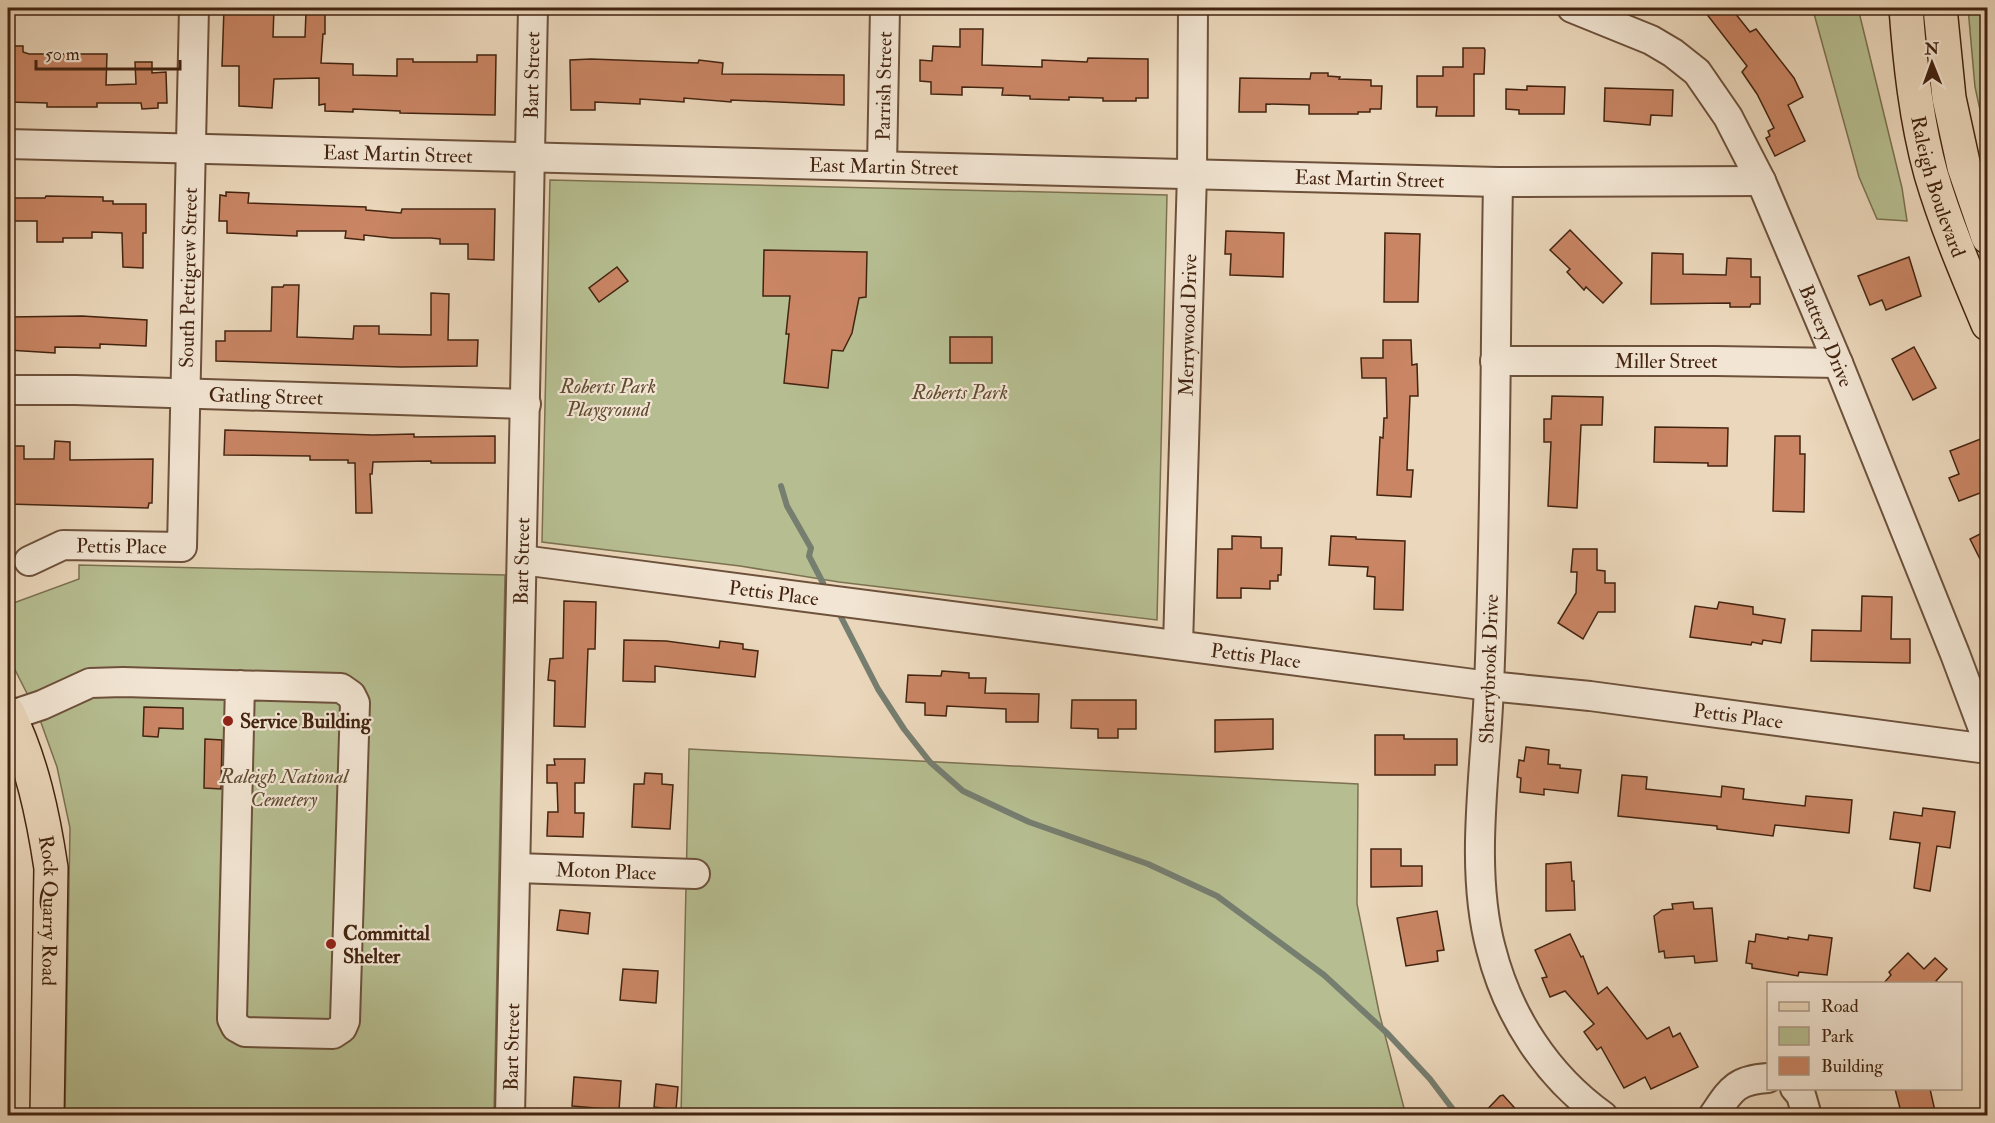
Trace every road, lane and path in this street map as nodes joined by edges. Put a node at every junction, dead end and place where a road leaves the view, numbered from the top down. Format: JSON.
{"nodes":[{"id":1,"x":194,"y":8,"type":"edge"},
{"id":2,"x":533,"y":8,"type":"edge"},
{"id":3,"x":885,"y":8,"type":"edge"},
{"id":4,"x":1193,"y":8,"type":"edge"},
{"id":5,"x":1572,"y":8,"type":"edge"},
{"id":6,"x":1906,"y":8,"type":"edge"},
{"id":7,"x":1940,"y":8,"type":"edge"},
{"id":8,"x":8,"y":144,"type":"edge"},
{"id":9,"x":191,"y":149,"type":"junction"},
{"id":10,"x":530,"y":156,"type":"junction"},
{"id":11,"x":882,"y":166,"type":"junction"},
{"id":12,"x":1192,"y":174,"type":"junction"},
{"id":13,"x":1761,"y":181,"type":"junction"},
{"id":14,"x":1498,"y":182,"type":"junction"},
{"id":15,"x":1988,"y":237,"type":"edge"},
{"id":16,"x":1988,"y":324,"type":"edge"},
{"id":17,"x":1495,"y":361,"type":"junction"},
{"id":18,"x":1838,"y":363,"type":"junction"},
{"id":19,"x":8,"y":390,"type":"edge"},
{"id":20,"x":185,"y":394,"type":"junction"},
{"id":21,"x":526,"y":404,"type":"junction"},
{"id":22,"x":182,"y":547,"type":"joint"},
{"id":23,"x":522,"y":560,"type":"junction"},
{"id":24,"x":29,"y":561,"type":"dead end"},
{"id":25,"x":1178,"y":645,"type":"junction"},
{"id":26,"x":240,"y":685,"type":"junction"},
{"id":27,"x":1490,"y":686,"type":"junction"},
{"id":28,"x":8,"y":715,"type":"edge"},
{"id":29,"x":1988,"y":742,"type":"edge"},
{"id":30,"x":1988,"y":749,"type":"edge"},
{"id":31,"x":516,"y":868,"type":"junction"},
{"id":32,"x":695,"y":874,"type":"dead end"},
{"id":33,"x":1767,"y":1078,"type":"edge"},
{"id":34,"x":1796,"y":1090,"type":"edge"},
{"id":35,"x":47,"y":1116,"type":"edge"},
{"id":36,"x":510,"y":1116,"type":"edge"},
{"id":37,"x":1603,"y":1116,"type":"edge"},
{"id":38,"x":1713,"y":1116,"type":"edge"},
{"id":39,"x":1807,"y":1116,"type":"edge"}],
"edges":[{"from":1,"to":9,"type":"street","name":"South Pettigrew Street"},
{"from":2,"to":10,"type":"street","name":"Bart Street"},
{"from":3,"to":11,"type":"street","name":"Parrish Street"},
{"from":4,"to":12,"type":"street","name":"Merrywood Drive"},
{"from":5,"to":13,"type":"street","name":"Battery Drive"},
{"from":6,"to":16,"type":"main road","name":"Raleigh Boulevard"},
{"from":7,"to":15,"type":"main road","name":"Raleigh Boulevard"},
{"from":8,"to":9,"type":"street","name":"East Martin Street"},
{"from":9,"to":10,"type":"street","name":"East Martin Street"},
{"from":9,"to":20,"type":"street","name":"South Pettigrew Street"},
{"from":10,"to":11,"type":"street","name":"East Martin Street"},
{"from":10,"to":21,"type":"street","name":"Bart Street"},
{"from":11,"to":12,"type":"street","name":"East Martin Street"},
{"from":12,"to":14,"type":"street","name":"East Martin Street"},
{"from":12,"to":25,"type":"street","name":"Merrywood Drive"},
{"from":13,"to":14,"type":"street","name":"East Martin Street"},
{"from":13,"to":18,"type":"street","name":"Battery Drive"},
{"from":14,"to":17,"type":"street","name":"Sherrybrook Drive"},
{"from":17,"to":18,"type":"street","name":"Miller Street"},
{"from":17,"to":27,"type":"street","name":"Sherrybrook Drive"},
{"from":18,"to":29,"type":"street","name":"Battery Drive"},
{"from":19,"to":20,"type":"street","name":"Gatling Street"},
{"from":20,"to":21,"type":"street","name":"Gatling Street"},
{"from":20,"to":22,"type":"street","name":"South Pettigrew Street"},
{"from":21,"to":23,"type":"street","name":"Bart Street"},
{"from":22,"to":24,"type":"street","name":"Pettis Place"},
{"from":23,"to":25,"type":"street","name":"Pettis Place"},
{"from":23,"to":31,"type":"street","name":"Bart Street"},
{"from":25,"to":27,"type":"street","name":"Pettis Place"},
{"from":26,"to":26,"type":"street"},
{"from":26,"to":28,"type":"street"},
{"from":27,"to":30,"type":"street","name":"Pettis Place"},
{"from":27,"to":37,"type":"street","name":"Sherrybrook Drive"},
{"from":28,"to":35,"type":"main road","name":"Rock Quarry Road"},
{"from":31,"to":32,"type":"street","name":"Moton Place"},
{"from":31,"to":36,"type":"street","name":"Bart Street"},
{"from":33,"to":38,"type":"street"},
{"from":34,"to":39,"type":"street"}]}
